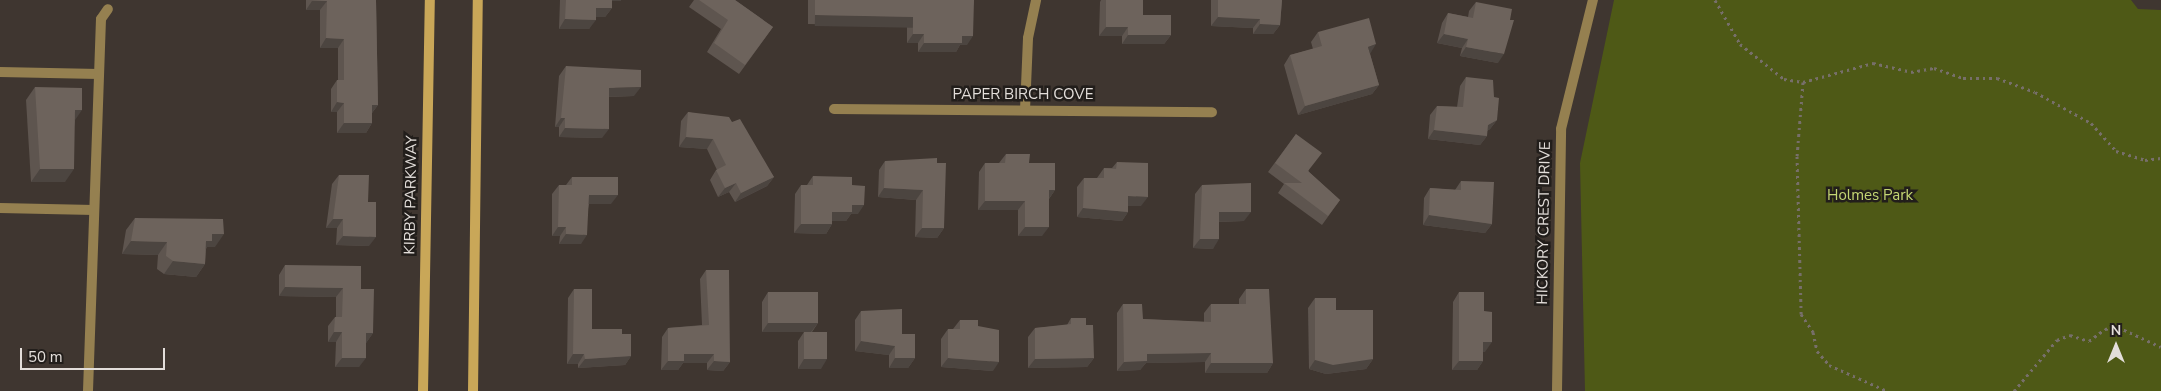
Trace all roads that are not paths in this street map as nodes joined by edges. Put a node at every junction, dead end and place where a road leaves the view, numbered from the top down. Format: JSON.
{"nodes":[{"id":1,"x":430,"y":0,"type":"edge"},
{"id":2,"x":478,"y":0,"type":"edge"},
{"id":3,"x":1036,"y":0,"type":"edge"},
{"id":4,"x":1593,"y":0,"type":"edge"},
{"id":5,"x":108,"y":9,"type":"dead end"},
{"id":6,"x":0,"y":72,"type":"edge"},
{"id":7,"x":99,"y":74,"type":"junction"},
{"id":8,"x":834,"y":109,"type":"dead end"},
{"id":9,"x":1026,"y":110,"type":"junction"},
{"id":10,"x":1212,"y":112,"type":"dead end"},
{"id":11,"x":0,"y":208,"type":"edge"},
{"id":12,"x":94,"y":210,"type":"junction"},
{"id":13,"x":88,"y":391,"type":"edge"},
{"id":14,"x":423,"y":391,"type":"edge"},
{"id":15,"x":473,"y":391,"type":"edge"},
{"id":16,"x":1557,"y":391,"type":"edge"}],
"edges":[{"from":1,"to":14,"type":"main road","name":"KIRBY PARKWAY"},
{"from":2,"to":15,"type":"main road"},
{"from":3,"to":9,"type":"street"},
{"from":4,"to":16,"type":"street","name":"HICKORY CREST DRIVE"},
{"from":5,"to":7,"type":"street"},
{"from":6,"to":7,"type":"street"},
{"from":7,"to":12,"type":"street"},
{"from":8,"to":9,"type":"street","name":"PAPER BIRCH COVE"},
{"from":9,"to":10,"type":"street","name":"PAPER BIRCH COVE"},
{"from":11,"to":12,"type":"street"},
{"from":12,"to":13,"type":"street"}]}
